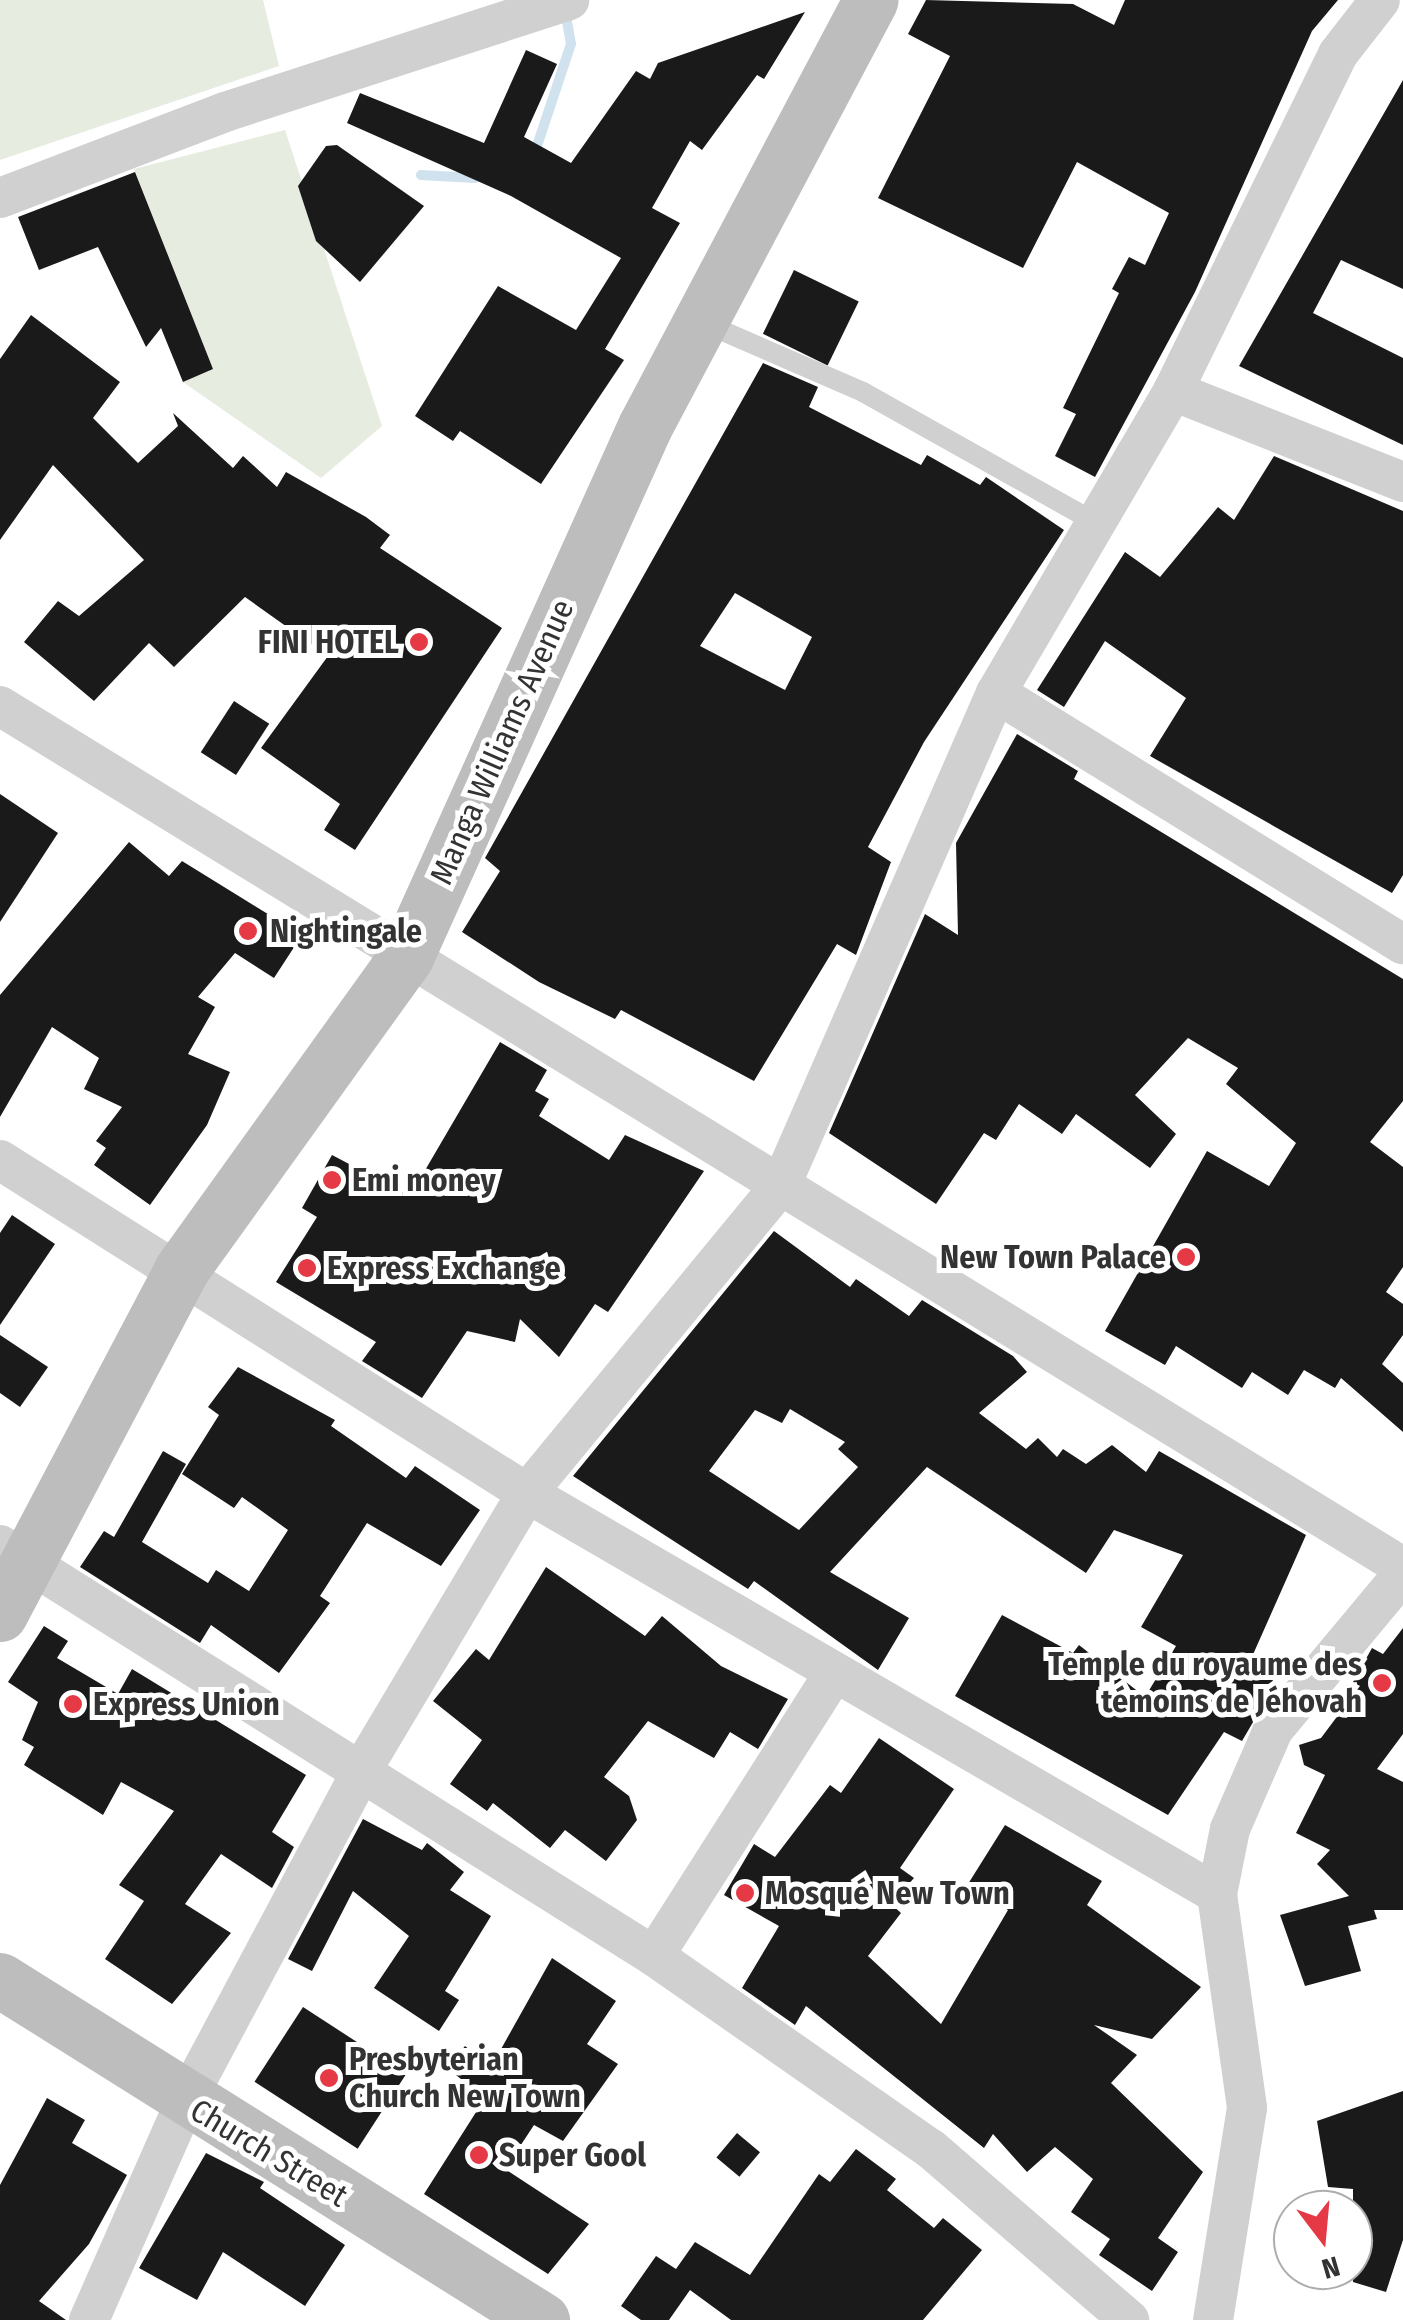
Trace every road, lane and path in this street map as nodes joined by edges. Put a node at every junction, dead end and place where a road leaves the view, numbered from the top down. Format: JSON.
{"nodes":[{"id":1,"x":872,"y":0,"type":"edge"},
{"id":2,"x":1380,"y":0,"type":"edge"},
{"id":3,"x":531,"y":7,"type":"edge"},
{"id":4,"x":0,"y":198,"type":"edge"},
{"id":5,"x":700,"y":322,"type":"junction"},
{"id":6,"x":1173,"y":391,"type":"junction"},
{"id":7,"x":1403,"y":482,"type":"edge"},
{"id":8,"x":1096,"y":524,"type":"junction"},
{"id":9,"x":996,"y":694,"type":"junction"},
{"id":10,"x":0,"y":706,"type":"edge"},
{"id":11,"x":1403,"y":944,"type":"edge"},
{"id":12,"x":406,"y":956,"type":"junction"},
{"id":13,"x":0,"y":1160,"type":"edge"},
{"id":14,"x":781,"y":1185,"type":"junction"},
{"id":15,"x":181,"y":1270,"type":"junction"},
{"id":16,"x":526,"y":1494,"type":"junction"},
{"id":17,"x":14,"y":1553,"type":"edge"},
{"id":18,"x":1403,"y":1570,"type":"edge"},
{"id":19,"x":0,"y":1614,"type":"edge"},
{"id":20,"x":832,"y":1678,"type":"junction"},
{"id":21,"x":362,"y":1768,"type":"junction"},
{"id":22,"x":1217,"y":1894,"type":"junction"},
{"id":23,"x":654,"y":1956,"type":"junction"},
{"id":24,"x":0,"y":1980,"type":"edge"},
{"id":25,"x":185,"y":2102,"type":"junction"},
{"id":26,"x":520,"y":2314,"type":"edge"},
{"id":27,"x":89,"y":2320,"type":"edge"},
{"id":28,"x":1129,"y":2320,"type":"edge"},
{"id":29,"x":1213,"y":2320,"type":"edge"}],
"edges":[{"from":1,"to":5,"type":"main road","name":"Manga Williams Avenue"},
{"from":2,"to":6,"type":"street"},
{"from":3,"to":4,"type":"street"},
{"from":5,"to":8,"type":"lane"},
{"from":5,"to":12,"type":"main road","name":"Manga Williams Avenue"},
{"from":6,"to":7,"type":"street"},
{"from":6,"to":8,"type":"street"},
{"from":8,"to":9,"type":"street"},
{"from":9,"to":11,"type":"street"},
{"from":9,"to":14,"type":"street"},
{"from":10,"to":12,"type":"street"},
{"from":12,"to":14,"type":"street"},
{"from":12,"to":15,"type":"main road","name":"Manga Williams Avenue"},
{"from":13,"to":15,"type":"street"},
{"from":14,"to":16,"type":"street"},
{"from":14,"to":18,"type":"street"},
{"from":15,"to":16,"type":"street"},
{"from":15,"to":17,"type":"main road","name":"Manga Williams Avenue"},
{"from":16,"to":20,"type":"street"},
{"from":16,"to":21,"type":"street"},
{"from":17,"to":19,"type":"main road","name":"Manga Williams Avenue"},
{"from":17,"to":21,"type":"street"},
{"from":18,"to":22,"type":"street"},
{"from":20,"to":22,"type":"street"},
{"from":20,"to":23,"type":"street"},
{"from":21,"to":23,"type":"street"},
{"from":21,"to":25,"type":"street"},
{"from":22,"to":29,"type":"street"},
{"from":23,"to":28,"type":"street"},
{"from":24,"to":25,"type":"main road","name":"Church Street"},
{"from":25,"to":26,"type":"main road","name":"Church Street"},
{"from":25,"to":27,"type":"street"}]}
